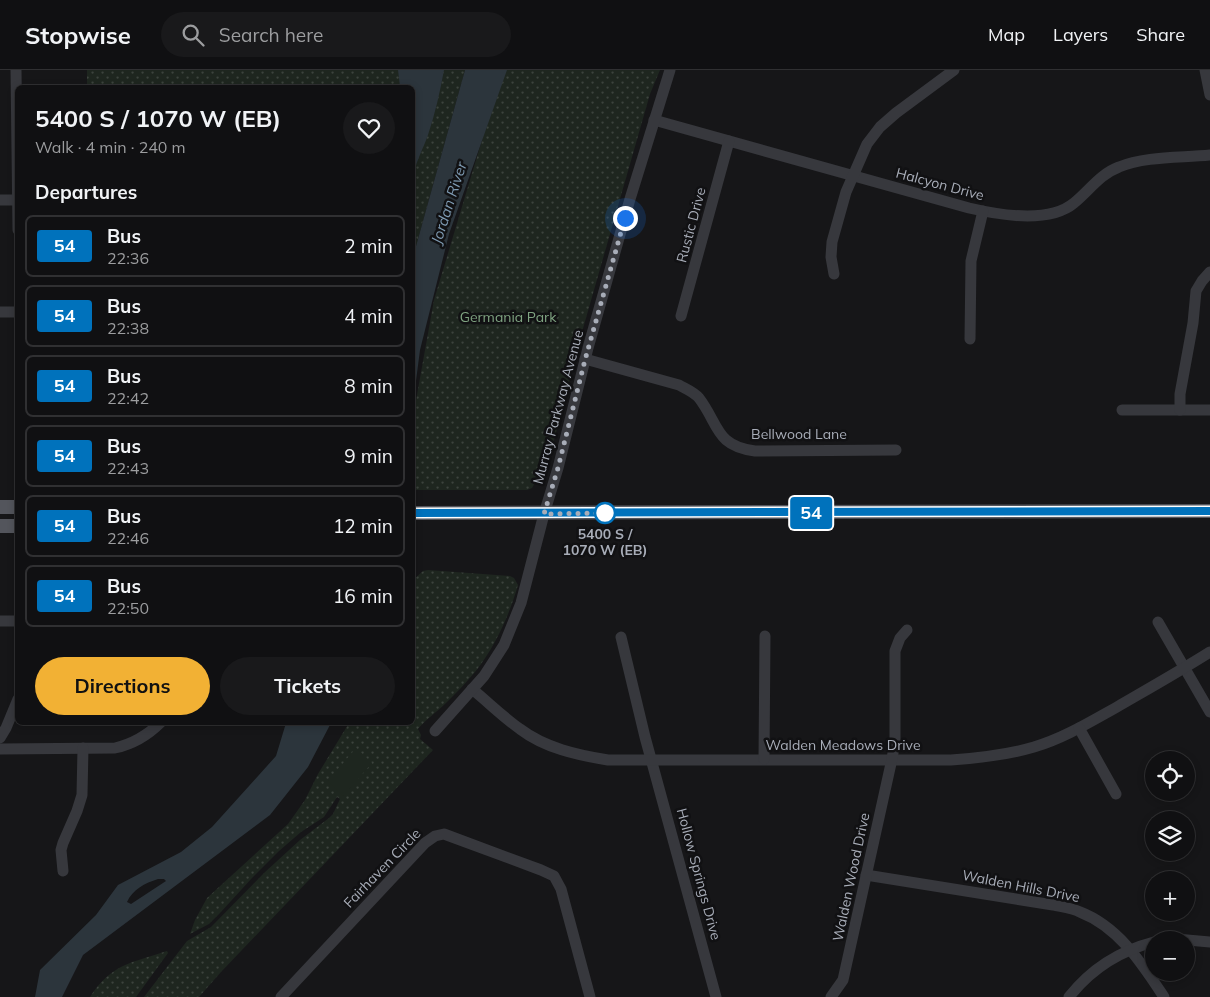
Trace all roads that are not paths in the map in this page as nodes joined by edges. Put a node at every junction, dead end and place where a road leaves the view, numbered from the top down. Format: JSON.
{"nodes":[{"id":1,"x":16,"y":70,"type":"edge"},
{"id":2,"x":670,"y":70,"type":"edge"},
{"id":3,"x":954,"y":70,"type":"edge"},
{"id":4,"x":1205,"y":70,"type":"edge"},
{"id":5,"x":16,"y":85,"type":"edge"},
{"id":6,"x":1210,"y":95,"type":"edge"},
{"id":7,"x":654,"y":120,"type":"junction"},
{"id":8,"x":729,"y":141,"type":"junction"},
{"id":9,"x":1210,"y":155,"type":"edge"},
{"id":10,"x":852,"y":176,"type":"junction"},
{"id":11,"x":0,"y":200,"type":"edge"},
{"id":12,"x":15,"y":200,"type":"edge"},
{"id":13,"x":983,"y":211,"type":"junction"},
{"id":14,"x":1210,"y":272,"type":"edge"},
{"id":15,"x":834,"y":274,"type":"dead end"},
{"id":16,"x":0,"y":312,"type":"edge"},
{"id":17,"x":15,"y":312,"type":"edge"},
{"id":18,"x":681,"y":316,"type":"dead end"},
{"id":19,"x":970,"y":339,"type":"dead end"},
{"id":20,"x":585,"y":360,"type":"junction"},
{"id":21,"x":1122,"y":410,"type":"dead end"},
{"id":22,"x":1180,"y":410,"type":"junction"},
{"id":23,"x":1210,"y":410,"type":"edge"},
{"id":24,"x":896,"y":450,"type":"dead end"},
{"id":25,"x":0,"y":507,"type":"edge"},
{"id":26,"x":15,"y":507,"type":"edge"},
{"id":27,"x":1210,"y":511,"type":"edge"},
{"id":28,"x":415,"y":513,"type":"edge"},
{"id":29,"x":544,"y":514,"type":"junction"},
{"id":30,"x":0,"y":526,"type":"edge"},
{"id":31,"x":15,"y":526,"type":"edge"},
{"id":32,"x":0,"y":621,"type":"edge"},
{"id":33,"x":15,"y":621,"type":"edge"},
{"id":34,"x":1158,"y":622,"type":"dead end"},
{"id":35,"x":907,"y":630,"type":"dead end"},
{"id":36,"x":765,"y":636,"type":"dead end"},
{"id":37,"x":621,"y":637,"type":"dead end"},
{"id":38,"x":1210,"y":652,"type":"edge"},
{"id":39,"x":1185,"y":668,"type":"junction"},
{"id":40,"x":472,"y":689,"type":"junction"},
{"id":41,"x":15,"y":706,"type":"edge"},
{"id":42,"x":1210,"y":712,"type":"edge"},
{"id":43,"x":157,"y":725,"type":"edge"},
{"id":44,"x":1079,"y":728,"type":"junction"},
{"id":45,"x":434,"y":731,"type":"dead end"},
{"id":46,"x":0,"y":738,"type":"edge"},
{"id":47,"x":83,"y":748,"type":"junction"},
{"id":48,"x":0,"y":749,"type":"edge"},
{"id":49,"x":764,"y":759,"type":"junction"},
{"id":50,"x":892,"y":759,"type":"junction"},
{"id":51,"x":652,"y":760,"type":"junction"},
{"id":52,"x":1116,"y":794,"type":"dead end"},
{"id":53,"x":62,"y":871,"type":"dead end"},
{"id":54,"x":866,"y":875,"type":"junction"},
{"id":55,"x":1195,"y":941,"type":"edge"},
{"id":56,"x":1210,"y":942,"type":"edge"},
{"id":57,"x":1145,"y":945,"type":"edge"},
{"id":58,"x":1129,"y":949,"type":"junction"},
{"id":59,"x":281,"y":997,"type":"edge"},
{"id":60,"x":590,"y":997,"type":"edge"},
{"id":61,"x":716,"y":997,"type":"edge"},
{"id":62,"x":831,"y":997,"type":"edge"},
{"id":63,"x":1069,"y":997,"type":"edge"},
{"id":64,"x":1164,"y":997,"type":"edge"}],
"edges":[{"from":1,"to":5,"type":"street"},
{"from":2,"to":7,"type":"street","name":"Murray Parkway Avenue"},
{"from":3,"to":10,"type":"street"},
{"from":4,"to":6,"type":"street"},
{"from":7,"to":8,"type":"street","name":"Halcyon Drive"},
{"from":7,"to":20,"type":"street","name":"Murray Parkway Avenue"},
{"from":8,"to":10,"type":"street","name":"Halcyon Drive"},
{"from":8,"to":18,"type":"street","name":"Rustic Drive"},
{"from":9,"to":13,"type":"street","name":"Halcyon Drive"},
{"from":10,"to":13,"type":"street","name":"Halcyon Drive"},
{"from":10,"to":15,"type":"street"},
{"from":11,"to":12,"type":"street"},
{"from":13,"to":19,"type":"street"},
{"from":14,"to":22,"type":"street"},
{"from":16,"to":17,"type":"street"},
{"from":20,"to":24,"type":"street","name":"Bellwood Lane"},
{"from":20,"to":29,"type":"street","name":"Murray Parkway Avenue"},
{"from":21,"to":22,"type":"street"},
{"from":22,"to":23,"type":"street"},
{"from":25,"to":26,"type":"main road"},
{"from":27,"to":29,"type":"main road"},
{"from":28,"to":29,"type":"main road"},
{"from":29,"to":40,"type":"street","name":"Murray Parkway Avenue"},
{"from":30,"to":31,"type":"main road"},
{"from":32,"to":33,"type":"street"},
{"from":34,"to":39,"type":"street"},
{"from":35,"to":50,"type":"street","name":"Walden Wood Drive"},
{"from":36,"to":49,"type":"street"},
{"from":37,"to":51,"type":"street","name":"Hollow Springs Drive"},
{"from":38,"to":39,"type":"street","name":"Walden Meadows Drive"},
{"from":39,"to":42,"type":"street"},
{"from":39,"to":44,"type":"street","name":"Walden Meadows Drive"},
{"from":40,"to":45,"type":"street","name":"Murray Parkway Avenue"},
{"from":40,"to":51,"type":"street","name":"Walden Meadows Drive"},
{"from":41,"to":46,"type":"street"},
{"from":43,"to":47,"type":"street"},
{"from":44,"to":50,"type":"street","name":"Walden Meadows Drive"},
{"from":44,"to":52,"type":"street"},
{"from":47,"to":48,"type":"street"},
{"from":47,"to":53,"type":"street"},
{"from":49,"to":50,"type":"street","name":"Walden Meadows Drive"},
{"from":49,"to":51,"type":"street","name":"Walden Meadows Drive"},
{"from":50,"to":54,"type":"street","name":"Walden Wood Drive"},
{"from":51,"to":61,"type":"street","name":"Hollow Springs Drive"},
{"from":54,"to":58,"type":"street","name":"Walden Hills Drive"},
{"from":54,"to":62,"type":"street","name":"Walden Wood Drive"},
{"from":55,"to":56,"type":"street"},
{"from":57,"to":58,"type":"street"},
{"from":58,"to":63,"type":"street"},
{"from":58,"to":64,"type":"street","name":"Walden Hills Drive"},
{"from":59,"to":60,"type":"street","name":"Fairhaven Circle"}]}
